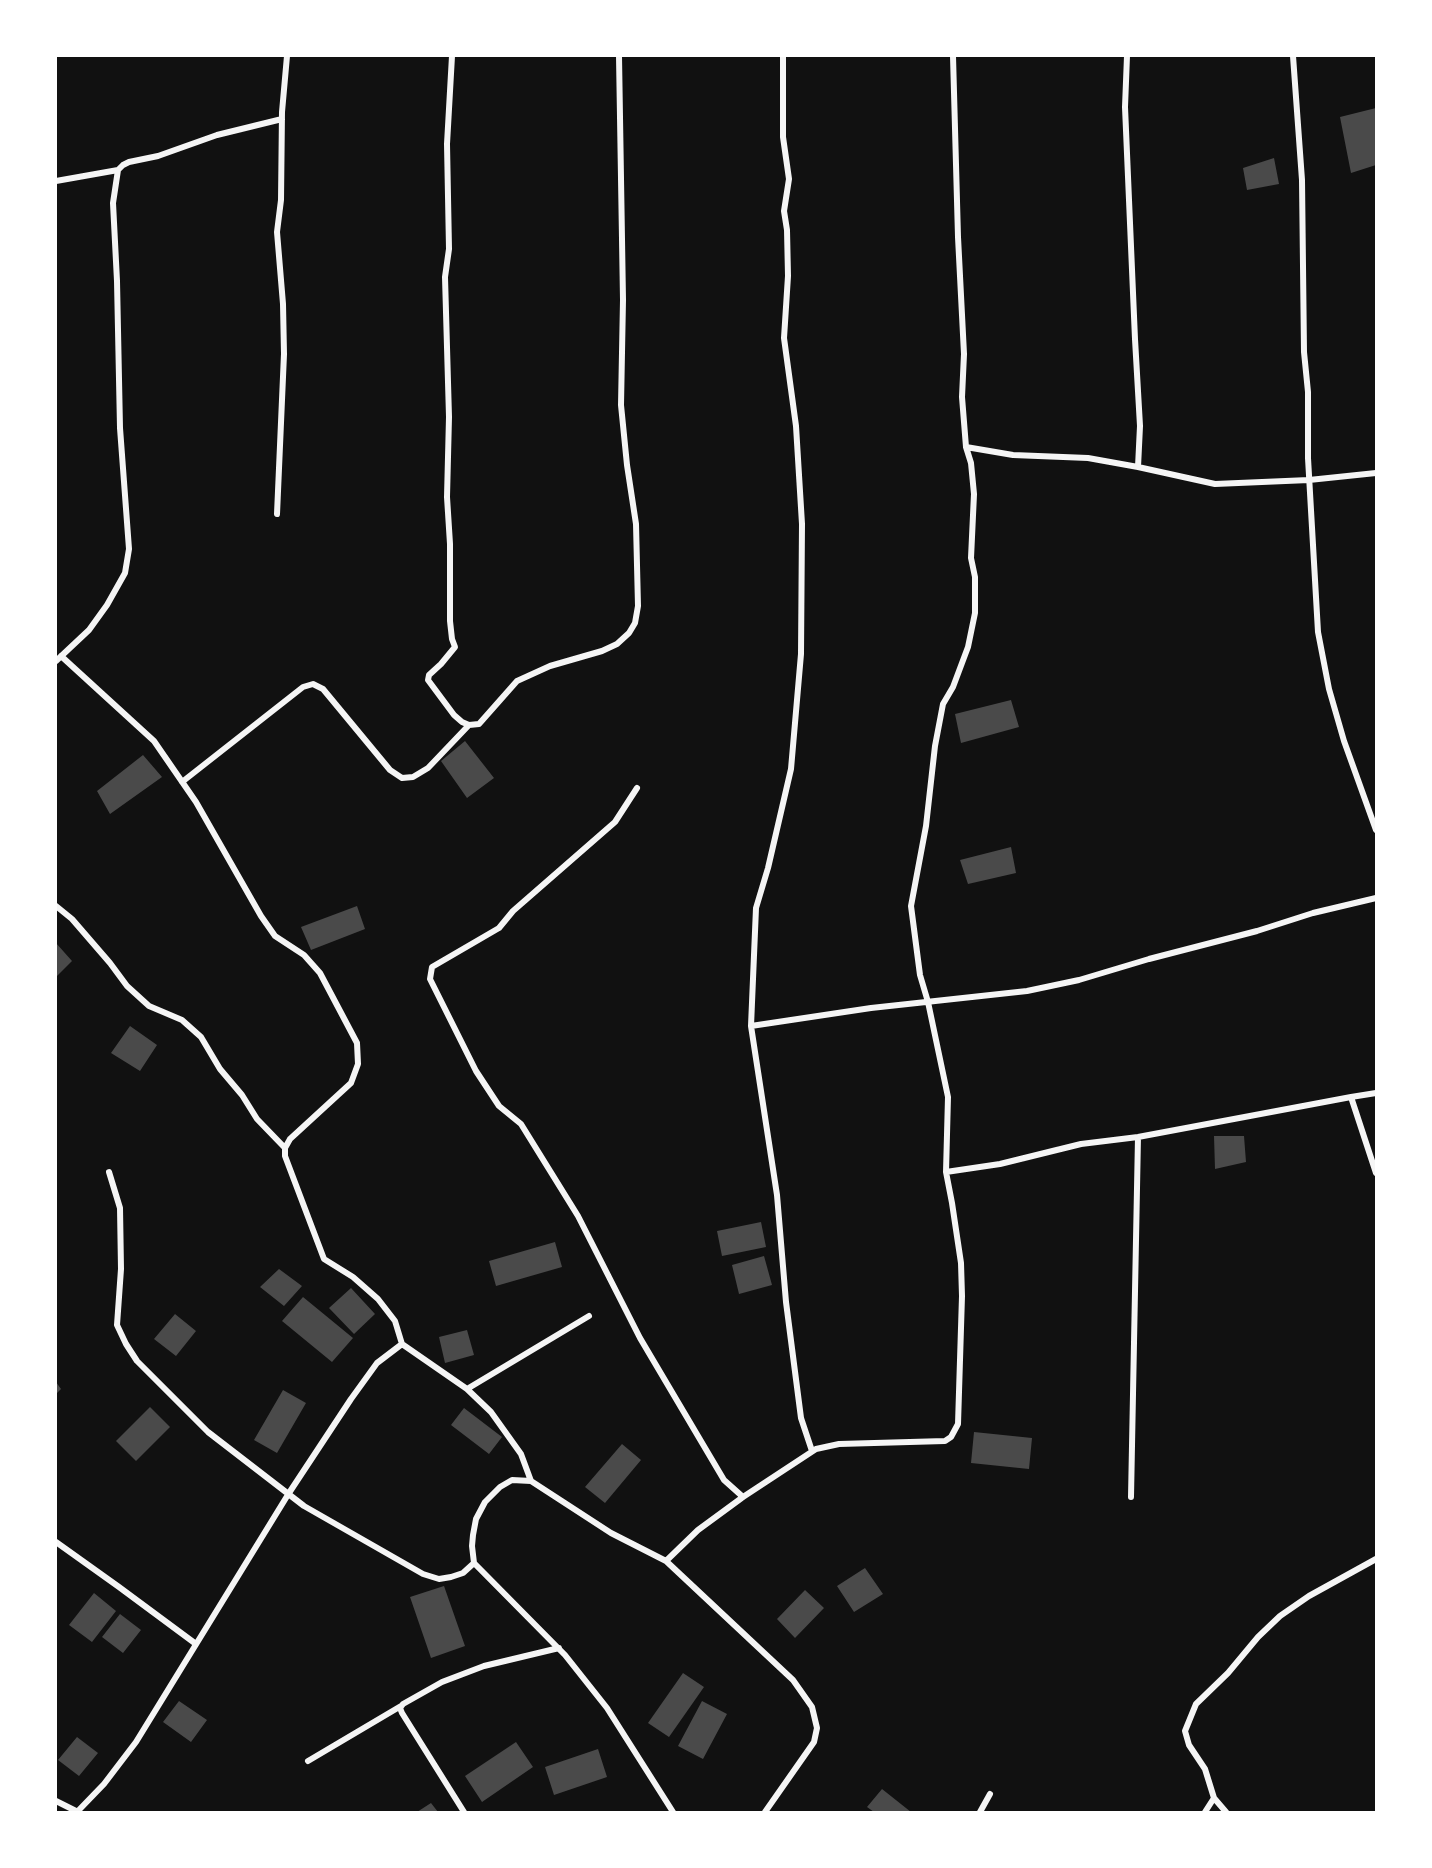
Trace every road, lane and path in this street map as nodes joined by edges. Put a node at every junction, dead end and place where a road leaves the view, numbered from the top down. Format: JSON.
{"nodes":[{"id":1,"x":287,"y":56,"type":"edge"},
{"id":2,"x":452,"y":56,"type":"edge"},
{"id":3,"x":619,"y":56,"type":"edge"},
{"id":4,"x":783,"y":56,"type":"edge"},
{"id":5,"x":953,"y":56,"type":"edge"},
{"id":6,"x":1127,"y":56,"type":"edge"},
{"id":7,"x":1293,"y":56,"type":"edge"},
{"id":8,"x":282,"y":119,"type":"junction"},
{"id":9,"x":118,"y":170,"type":"junction"},
{"id":10,"x":56,"y":181,"type":"edge"},
{"id":11,"x":966,"y":447,"type":"junction"},
{"id":12,"x":1138,"y":467,"type":"junction"},
{"id":13,"x":1377,"y":473,"type":"edge"},
{"id":14,"x":1309,"y":480,"type":"junction"},
{"id":15,"x":277,"y":514,"type":"dead end"},
{"id":16,"x":58,"y":659,"type":"edge"},
{"id":17,"x":469,"y":725,"type":"junction"},
{"id":18,"x":182,"y":782,"type":"junction"},
{"id":19,"x":637,"y":788,"type":"dead end"},
{"id":20,"x":1377,"y":831,"type":"edge"},
{"id":21,"x":1377,"y":898,"type":"edge"},
{"id":22,"x":56,"y":906,"type":"edge"},
{"id":23,"x":928,"y":1002,"type":"junction"},
{"id":24,"x":751,"y":1026,"type":"junction"},
{"id":25,"x":1377,"y":1093,"type":"edge"},
{"id":26,"x":1351,"y":1096,"type":"junction"},
{"id":27,"x":1138,"y":1137,"type":"junction"},
{"id":28,"x":285,"y":1148,"type":"junction"},
{"id":29,"x":109,"y":1172,"type":"dead end"},
{"id":30,"x":945,"y":1172,"type":"junction"},
{"id":31,"x":1377,"y":1173,"type":"edge"},
{"id":32,"x":589,"y":1316,"type":"dead end"},
{"id":33,"x":402,"y":1344,"type":"junction"},
{"id":34,"x":467,"y":1389,"type":"junction"},
{"id":35,"x":812,"y":1451,"type":"junction"},
{"id":36,"x":531,"y":1481,"type":"junction"},
{"id":37,"x":289,"y":1493,"type":"junction"},
{"id":38,"x":743,"y":1497,"type":"junction"},
{"id":39,"x":1131,"y":1497,"type":"dead end"},
{"id":40,"x":56,"y":1542,"type":"edge"},
{"id":41,"x":1377,"y":1559,"type":"edge"},
{"id":42,"x":666,"y":1561,"type":"junction"},
{"id":43,"x":474,"y":1563,"type":"junction"},
{"id":44,"x":196,"y":1644,"type":"junction"},
{"id":45,"x":559,"y":1648,"type":"junction"},
{"id":46,"x":402,"y":1706,"type":"junction"},
{"id":47,"x":308,"y":1761,"type":"dead end"},
{"id":48,"x":990,"y":1794,"type":"dead end"},
{"id":49,"x":1214,"y":1798,"type":"junction"},
{"id":50,"x":56,"y":1801,"type":"edge"},
{"id":51,"x":77,"y":1812,"type":"edge"},
{"id":52,"x":464,"y":1812,"type":"edge"},
{"id":53,"x":673,"y":1812,"type":"edge"},
{"id":54,"x":765,"y":1812,"type":"edge"},
{"id":55,"x":980,"y":1812,"type":"edge"},
{"id":56,"x":1205,"y":1812,"type":"edge"},
{"id":57,"x":1226,"y":1812,"type":"edge"}],
"edges":[{"from":1,"to":8,"type":"street"},
{"from":2,"to":17,"type":"street"},
{"from":3,"to":17,"type":"street"},
{"from":4,"to":24,"type":"street"},
{"from":5,"to":11,"type":"street"},
{"from":6,"to":12,"type":"street"},
{"from":7,"to":14,"type":"street"},
{"from":8,"to":9,"type":"street"},
{"from":8,"to":15,"type":"street"},
{"from":9,"to":10,"type":"street"},
{"from":9,"to":16,"type":"street"},
{"from":11,"to":12,"type":"street"},
{"from":11,"to":23,"type":"street"},
{"from":12,"to":14,"type":"street"},
{"from":13,"to":14,"type":"street"},
{"from":14,"to":20,"type":"street"},
{"from":16,"to":18,"type":"street"},
{"from":17,"to":18,"type":"street"},
{"from":18,"to":28,"type":"street"},
{"from":19,"to":38,"type":"street"},
{"from":21,"to":23,"type":"street"},
{"from":22,"to":28,"type":"street"},
{"from":23,"to":24,"type":"street"},
{"from":23,"to":30,"type":"street"},
{"from":24,"to":35,"type":"street"},
{"from":25,"to":26,"type":"street"},
{"from":26,"to":27,"type":"street"},
{"from":26,"to":31,"type":"street"},
{"from":27,"to":30,"type":"street"},
{"from":27,"to":39,"type":"street"},
{"from":28,"to":33,"type":"street"},
{"from":29,"to":37,"type":"street"},
{"from":30,"to":35,"type":"street"},
{"from":32,"to":34,"type":"street"},
{"from":33,"to":34,"type":"street"},
{"from":33,"to":37,"type":"street"},
{"from":34,"to":36,"type":"street"},
{"from":35,"to":38,"type":"street"},
{"from":36,"to":42,"type":"street"},
{"from":36,"to":43,"type":"street"},
{"from":37,"to":43,"type":"street"},
{"from":37,"to":44,"type":"street"},
{"from":38,"to":42,"type":"street"},
{"from":40,"to":44,"type":"street"},
{"from":41,"to":49,"type":"street"},
{"from":42,"to":54,"type":"street"},
{"from":43,"to":45,"type":"street"},
{"from":44,"to":51,"type":"street"},
{"from":45,"to":46,"type":"street"},
{"from":45,"to":53,"type":"street"},
{"from":46,"to":47,"type":"street"},
{"from":46,"to":52,"type":"street"},
{"from":48,"to":55,"type":"street"},
{"from":49,"to":56,"type":"street"},
{"from":49,"to":57,"type":"street"},
{"from":50,"to":51,"type":"street"}]}
